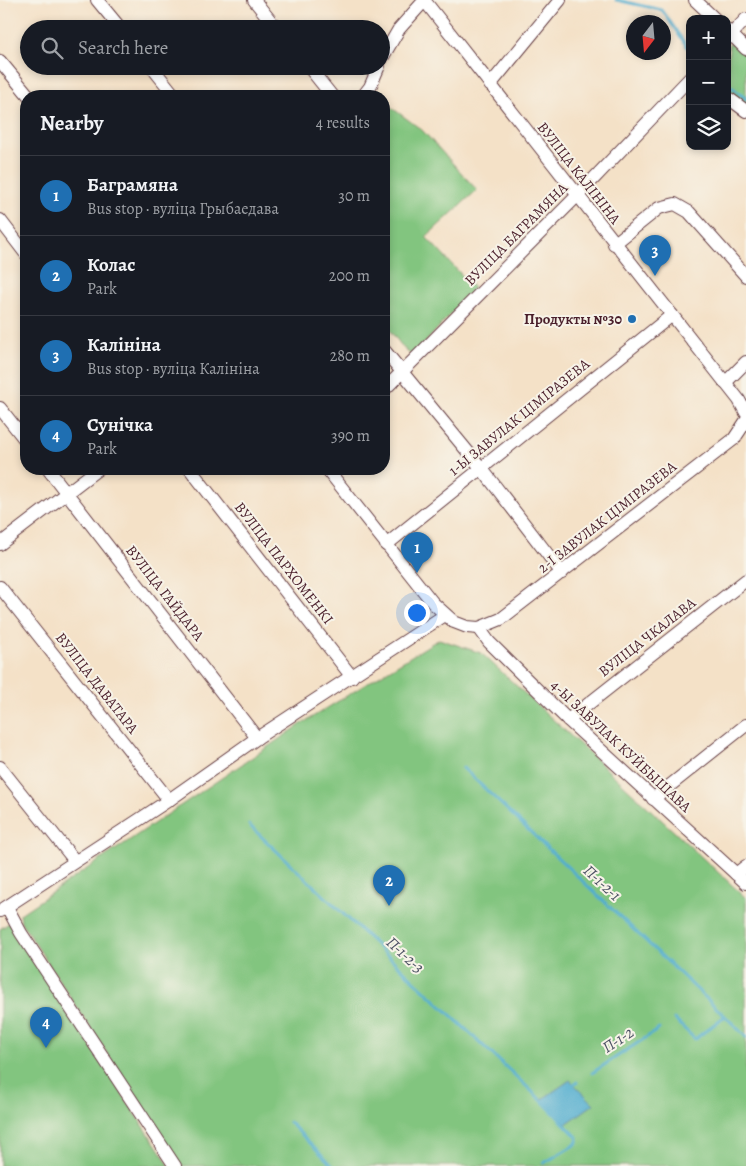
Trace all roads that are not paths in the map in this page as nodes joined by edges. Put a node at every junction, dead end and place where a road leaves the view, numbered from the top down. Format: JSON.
{"nodes":[{"id":1,"x":97,"y":0,"type":"edge"},
{"id":2,"x":254,"y":0,"type":"edge"},
{"id":3,"x":424,"y":0,"type":"edge"},
{"id":4,"x":560,"y":0,"type":"edge"},
{"id":5,"x":696,"y":0,"type":"edge"},
{"id":6,"x":711,"y":15,"type":"edge"},
{"id":7,"x":746,"y":19,"type":"edge"},
{"id":8,"x":113,"y":20,"type":"edge"},
{"id":9,"x":270,"y":20,"type":"edge"},
{"id":10,"x":731,"y":32,"type":"edge"},
{"id":11,"x":731,"y":37,"type":"edge"},
{"id":12,"x":390,"y":44,"type":"edge"},
{"id":13,"x":746,"y":49,"type":"edge"},
{"id":14,"x":0,"y":61,"type":"edge"},
{"id":15,"x":158,"y":75,"type":"edge"},
{"id":16,"x":315,"y":75,"type":"edge"},
{"id":17,"x":375,"y":75,"type":"edge"},
{"id":18,"x":686,"y":82,"type":"edge"},
{"id":19,"x":490,"y":85,"type":"junction"},
{"id":20,"x":24,"y":90,"type":"edge"},
{"id":21,"x":170,"y":90,"type":"edge"},
{"id":22,"x":327,"y":90,"type":"edge"},
{"id":23,"x":368,"y":90,"type":"edge"},
{"id":24,"x":731,"y":100,"type":"edge"},
{"id":25,"x":746,"y":111,"type":"edge"},
{"id":26,"x":577,"y":196,"type":"junction"},
{"id":27,"x":0,"y":220,"type":"edge"},
{"id":28,"x":614,"y":244,"type":"junction"},
{"id":29,"x":20,"y":246,"type":"edge"},
{"id":30,"x":746,"y":276,"type":"edge"},
{"id":31,"x":672,"y":315,"type":"junction"},
{"id":32,"x":390,"y":357,"type":"edge"},
{"id":33,"x":746,"y":362,"type":"edge"},
{"id":34,"x":402,"y":372,"type":"junction"},
{"id":35,"x":725,"y":383,"type":"junction"},
{"id":36,"x":390,"y":384,"type":"edge"},
{"id":37,"x":0,"y":408,"type":"edge"},
{"id":38,"x":746,"y":412,"type":"edge"},
{"id":39,"x":746,"y":421,"type":"edge"},
{"id":40,"x":20,"y":434,"type":"edge"},
{"id":41,"x":482,"y":469,"type":"junction"},
{"id":42,"x":53,"y":475,"type":"edge"},
{"id":43,"x":90,"y":475,"type":"edge"},
{"id":44,"x":195,"y":475,"type":"edge"},
{"id":45,"x":332,"y":475,"type":"edge"},
{"id":46,"x":67,"y":493,"type":"junction"},
{"id":47,"x":0,"y":544,"type":"edge"},
{"id":48,"x":386,"y":545,"type":"junction"},
{"id":49,"x":562,"y":573,"type":"junction"},
{"id":50,"x":746,"y":580,"type":"edge"},
{"id":51,"x":0,"y":586,"type":"edge"},
{"id":52,"x":445,"y":615,"type":"junction"},
{"id":53,"x":479,"y":628,"type":"junction"},
{"id":54,"x":352,"y":677,"type":"junction"},
{"id":55,"x":568,"y":720,"type":"junction"},
{"id":56,"x":746,"y":725,"type":"edge"},
{"id":57,"x":257,"y":738,"type":"junction"},
{"id":58,"x":0,"y":767,"type":"edge"},
{"id":59,"x":653,"y":799,"type":"junction"},
{"id":60,"x":169,"y":800,"type":"junction"},
{"id":61,"x":75,"y":861,"type":"junction"},
{"id":62,"x":741,"y":870,"type":"edge"},
{"id":63,"x":746,"y":883,"type":"edge"},
{"id":64,"x":3,"y":909,"type":"edge"},
{"id":65,"x":175,"y":1166,"type":"edge"}],
"edges":[{"from":1,"to":8,"type":"street"},
{"from":2,"to":9,"type":"street"},
{"from":3,"to":12,"type":"street"},
{"from":3,"to":19,"type":"street","name":"ВУЛІЦА КАЛІНІНА"},
{"from":4,"to":19,"type":"street"},
{"from":5,"to":6,"type":"street"},
{"from":7,"to":10,"type":"street"},
{"from":11,"to":13,"type":"street"},
{"from":14,"to":20,"type":"street"},
{"from":15,"to":21,"type":"street"},
{"from":16,"to":22,"type":"street"},
{"from":17,"to":23,"type":"street"},
{"from":18,"to":26,"type":"street","name":"ВУЛІЦА БАГРАМЯНА"},
{"from":19,"to":26,"type":"street","name":"ВУЛІЦА КАЛІНІНА"},
{"from":24,"to":25,"type":"street"},
{"from":26,"to":28,"type":"street","name":"ВУЛІЦА КАЛІНІНА"},
{"from":26,"to":34,"type":"street","name":"ВУЛІЦА БАГРАМЯНА"},
{"from":27,"to":29,"type":"street"},
{"from":28,"to":30,"type":"street"},
{"from":28,"to":31,"type":"street","name":"ВУЛІЦА КАЛІНІНА"},
{"from":31,"to":35,"type":"street","name":"ВУЛІЦА КАЛІНІНА"},
{"from":31,"to":41,"type":"street","name":"1-Ы ЗАВУЛАК ЦІМІРАЗЕВА"},
{"from":32,"to":34,"type":"street"},
{"from":33,"to":35,"type":"street"},
{"from":34,"to":36,"type":"street","name":"ВУЛІЦА БАГРАМЯНА"},
{"from":34,"to":41,"type":"street"},
{"from":35,"to":38,"type":"street","name":"ВУЛІЦА КАЛІНІНА"},
{"from":37,"to":40,"type":"street"},
{"from":39,"to":49,"type":"street","name":"2-І ЗАВУЛАК ЦІМІРАЗЕВА"},
{"from":41,"to":48,"type":"street","name":"1-Ы ЗАВУЛАК ЦІМІРАЗЕВА"},
{"from":41,"to":49,"type":"street"},
{"from":42,"to":46,"type":"street","name":"ВУЛІЦА ГАЙДАРА"},
{"from":43,"to":46,"type":"street"},
{"from":44,"to":54,"type":"street","name":"ВУЛІЦА ПАРХОМЕНКІ"},
{"from":45,"to":48,"type":"street"},
{"from":46,"to":47,"type":"street"},
{"from":46,"to":57,"type":"street","name":"ВУЛІЦА ГАЙДАРА"},
{"from":48,"to":52,"type":"street"},
{"from":49,"to":53,"type":"street","name":"2-І ЗАВУЛАК ЦІМІРАЗЕВА"},
{"from":50,"to":55,"type":"street","name":"ВУЛІЦА ЧКАЛАВА"},
{"from":51,"to":60,"type":"street","name":"ВУЛІЦА ДАВАТАРА"},
{"from":52,"to":53,"type":"street"},
{"from":52,"to":54,"type":"street"},
{"from":53,"to":55,"type":"street","name":"4-Ы ЗАВУЛАК КУЙБЫШАВА"},
{"from":54,"to":57,"type":"street"},
{"from":55,"to":59,"type":"street","name":"4-Ы ЗАВУЛАК КУЙБЫШАВА"},
{"from":56,"to":59,"type":"street"},
{"from":57,"to":60,"type":"street"},
{"from":58,"to":61,"type":"street"},
{"from":59,"to":62,"type":"street","name":"4-Ы ЗАВУЛАК КУЙБЫШАВА"},
{"from":60,"to":61,"type":"street"},
{"from":61,"to":64,"type":"street"},
{"from":62,"to":63,"type":"street","name":"4-Ы ЗАВУЛАК КУЙБЫШАВА"},
{"from":64,"to":65,"type":"street"}]}
